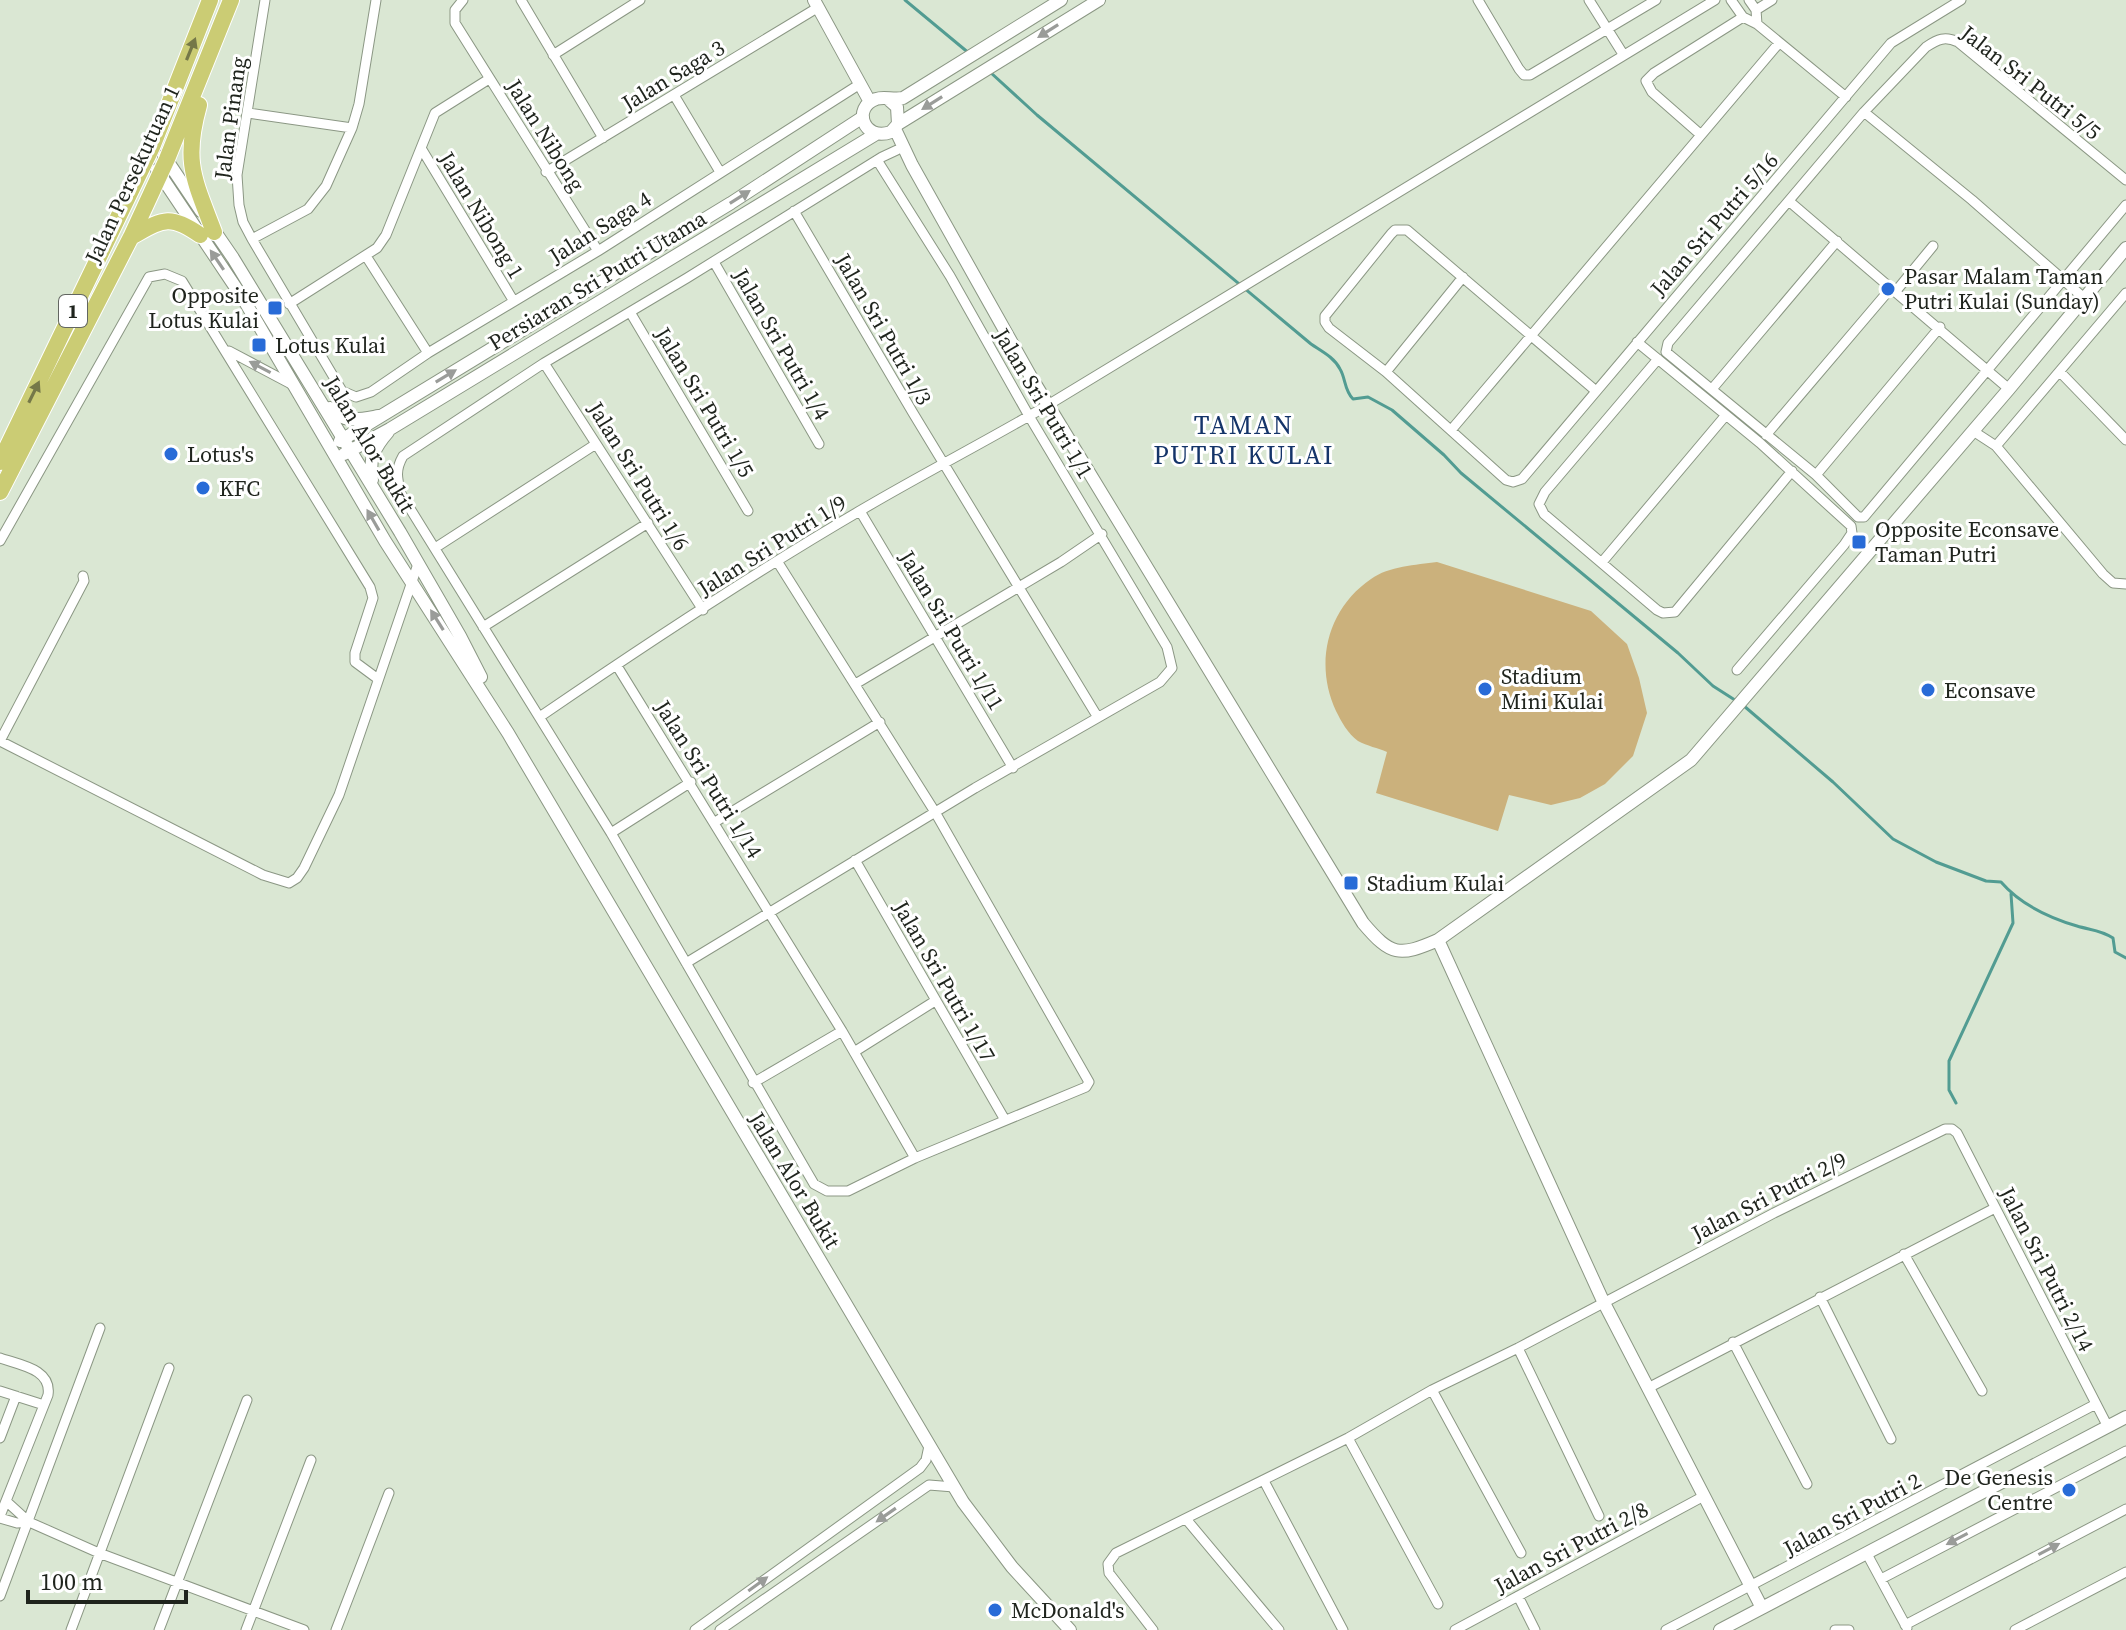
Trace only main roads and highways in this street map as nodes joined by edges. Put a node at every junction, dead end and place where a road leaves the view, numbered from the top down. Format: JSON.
{"nodes":[{"id":1,"x":210,"y":0,"type":"edge"},
{"id":2,"x":1061,"y":0,"type":"edge"},
{"id":3,"x":1099,"y":0,"type":"edge"},
{"id":4,"x":231,"y":2,"type":"edge"},
{"id":5,"x":815,"y":4,"type":"edge"},
{"id":6,"x":888,"y":99,"type":"junction"},
{"id":7,"x":870,"y":102,"type":"junction"},
{"id":8,"x":863,"y":117,"type":"junction"},
{"id":9,"x":896,"y":126,"type":"junction"},
{"id":10,"x":879,"y":135,"type":"junction"},
{"id":11,"x":149,"y":153,"type":"junction"},
{"id":12,"x":912,"y":165,"type":"junction"},
{"id":13,"x":164,"y":166,"type":"junction"},
{"id":14,"x":207,"y":233,"type":"junction"},
{"id":15,"x":131,"y":237,"type":"junction"},
{"id":16,"x":2126,"y":248,"type":"edge"},
{"id":17,"x":310,"y":384,"type":"junction"},
{"id":18,"x":379,"y":416,"type":"junction"},
{"id":19,"x":390,"y":429,"type":"junction"},
{"id":20,"x":347,"y":444,"type":"junction"},
{"id":21,"x":330,"y":446,"type":"junction"},
{"id":22,"x":338,"y":458,"type":"junction"},
{"id":23,"x":0,"y":462,"type":"edge"},
{"id":24,"x":373,"y":487,"type":"junction"},
{"id":25,"x":0,"y":492,"type":"edge"},
{"id":26,"x":508,"y":733,"type":"junction"},
{"id":27,"x":1438,"y":940,"type":"junction"},
{"id":28,"x":2126,"y":1417,"type":"edge"},
{"id":29,"x":1762,"y":1608,"type":"junction"},
{"id":30,"x":1070,"y":1630,"type":"edge"},
{"id":31,"x":1720,"y":1630,"type":"edge"}],
"edges":[{"from":11,"to":1,"type":"highway","name":"Jalan Persekutuan 1","number":"1","one_way":true},
{"from":2,"to":6,"type":"main road"},
{"from":3,"to":9,"type":"main road","one_way":true},
{"from":4,"to":13,"type":"highway","name":"Jalan Persekutuan 1","number":"1"},
{"from":4,"to":14,"type":"highway"},
{"from":5,"to":7,"type":"main road"},
{"from":6,"to":7,"type":"main road"},
{"from":6,"to":9,"type":"main road"},
{"from":7,"to":8,"type":"main road"},
{"from":8,"to":10,"type":"main road"},
{"from":18,"to":8,"type":"main road","name":"Persiaran Sri Putri Utama","one_way":true},
{"from":9,"to":10,"type":"main road"},
{"from":9,"to":12,"type":"main road"},
{"from":10,"to":12,"type":"main road"},
{"from":10,"to":19,"type":"main road","name":"Persiaran Sri Putri Utama"},
{"from":11,"to":13,"type":"main road","name":"Jalan Alor Bukit"},
{"from":23,"to":11,"type":"highway","name":"Jalan Persekutuan 1","number":"1","one_way":true},
{"from":12,"to":27,"type":"main road"},
{"from":13,"to":14,"type":"main road","name":"Jalan Alor Bukit"},
{"from":13,"to":15,"type":"highway","name":"Jalan Persekutuan 1","number":"1"},
{"from":14,"to":15,"type":"highway"},
{"from":14,"to":17,"type":"main road","name":"Jalan Alor Bukit"},
{"from":21,"to":14,"type":"main road","name":"Jalan Alor Bukit","one_way":true},
{"from":15,"to":25,"type":"highway","name":"Jalan Persekutuan 1","number":"1"},
{"from":16,"to":27,"type":"main road"},
{"from":17,"to":18,"type":"main road"},
{"from":17,"to":20,"type":"main road","name":"Jalan Alor Bukit"},
{"from":18,"to":20,"type":"main road","name":"Persiaran Sri Putri Utama"},
{"from":19,"to":20,"type":"main road","name":"Persiaran Sri Putri Utama"},
{"from":19,"to":24,"type":"main road"},
{"from":20,"to":21,"type":"main road","name":"Persiaran Sri Putri Utama"},
{"from":20,"to":22,"type":"main road","name":"Persiaran Sri Putri Utama"},
{"from":20,"to":24,"type":"main road","name":"Jalan Alor Bukit"},
{"from":21,"to":22,"type":"main road","name":"Jalan Alor Bukit"},
{"from":26,"to":22,"type":"main road","name":"Jalan Alor Bukit","one_way":true},
{"from":24,"to":26,"type":"main road","name":"Jalan Alor Bukit"},
{"from":26,"to":30,"type":"main road","name":"Jalan Alor Bukit"},
{"from":27,"to":29,"type":"main road"},
{"from":28,"to":29,"type":"main road"},
{"from":29,"to":31,"type":"main road"}]}
